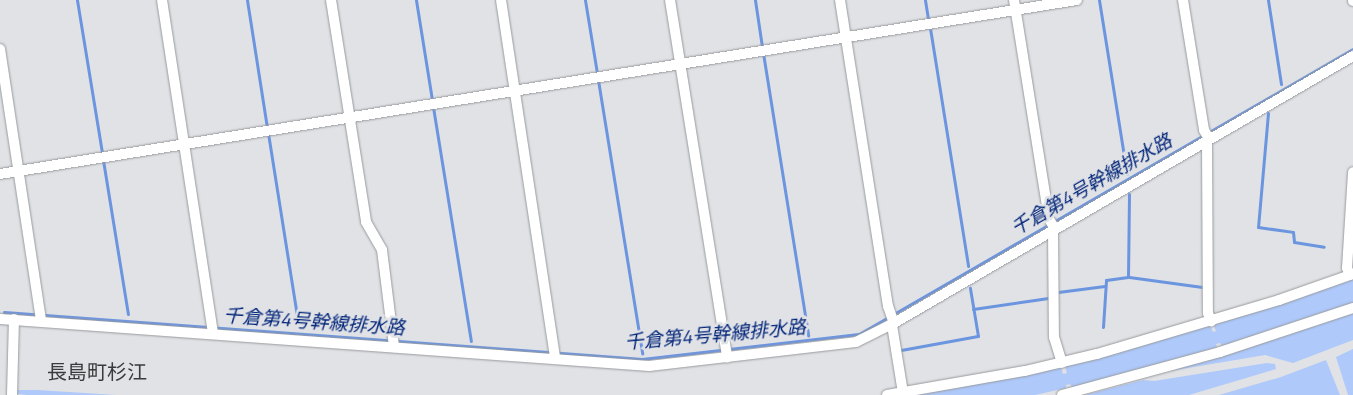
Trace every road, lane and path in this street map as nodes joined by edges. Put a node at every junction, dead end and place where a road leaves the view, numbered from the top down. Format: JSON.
{"nodes":[{"id":1,"x":162,"y":0,"type":"edge"},
{"id":2,"x":331,"y":0,"type":"edge"},
{"id":3,"x":501,"y":0,"type":"edge"},
{"id":4,"x":670,"y":0,"type":"edge"},
{"id":5,"x":840,"y":0,"type":"edge"},
{"id":6,"x":1077,"y":0,"type":"edge"},
{"id":7,"x":1183,"y":0,"type":"edge"},
{"id":8,"x":1015,"y":5,"type":"edge"},
{"id":9,"x":846,"y":37,"type":"junction"},
{"id":10,"x":0,"y":49,"type":"edge"},
{"id":11,"x":1353,"y":56,"type":"edge"},
{"id":12,"x":680,"y":64,"type":"junction"},
{"id":13,"x":515,"y":90,"type":"junction"},
{"id":14,"x":350,"y":117,"type":"junction"},
{"id":15,"x":1207,"y":137,"type":"junction"},
{"id":16,"x":185,"y":144,"type":"junction"},
{"id":17,"x":20,"y":170,"type":"junction"},
{"id":18,"x":1353,"y":172,"type":"edge"},
{"id":19,"x":0,"y":174,"type":"edge"},
{"id":20,"x":1053,"y":226,"type":"junction"},
{"id":21,"x":1352,"y":274,"type":"edge"},
{"id":22,"x":1353,"y":308,"type":"edge"},
{"id":23,"x":41,"y":315,"type":"junction"},
{"id":24,"x":0,"y":319,"type":"edge"},
{"id":25,"x":14,"y":319,"type":"junction"},
{"id":26,"x":892,"y":320,"type":"junction"},
{"id":27,"x":1211,"y":321,"type":"junction"},
{"id":28,"x":213,"y":328,"type":"junction"},
{"id":29,"x":395,"y":343,"type":"junction"},
{"id":30,"x":726,"y":352,"type":"junction"},
{"id":31,"x":556,"y":355,"type":"junction"},
{"id":32,"x":1062,"y":363,"type":"junction"},
{"id":33,"x":903,"y":393,"type":"junction"},
{"id":34,"x":12,"y":395,"type":"edge"},
{"id":35,"x":887,"y":395,"type":"edge"},
{"id":36,"x":1062,"y":395,"type":"edge"}],
"edges":[{"from":1,"to":16,"type":"street"},
{"from":2,"to":14,"type":"street"},
{"from":3,"to":13,"type":"street"},
{"from":4,"to":12,"type":"street"},
{"from":5,"to":9,"type":"street"},
{"from":6,"to":8,"type":"street"},
{"from":7,"to":15,"type":"street"},
{"from":8,"to":9,"type":"street"},
{"from":8,"to":20,"type":"street"},
{"from":9,"to":12,"type":"street"},
{"from":9,"to":26,"type":"street"},
{"from":10,"to":17,"type":"street"},
{"from":11,"to":15,"type":"street"},
{"from":12,"to":13,"type":"street"},
{"from":12,"to":30,"type":"street"},
{"from":13,"to":14,"type":"street"},
{"from":13,"to":31,"type":"street"},
{"from":14,"to":16,"type":"street"},
{"from":14,"to":29,"type":"street"},
{"from":15,"to":20,"type":"street"},
{"from":15,"to":27,"type":"street"},
{"from":16,"to":17,"type":"street"},
{"from":16,"to":28,"type":"street"},
{"from":17,"to":19,"type":"street"},
{"from":17,"to":23,"type":"street"},
{"from":18,"to":21,"type":"street"},
{"from":20,"to":26,"type":"street"},
{"from":20,"to":32,"type":"street"},
{"from":21,"to":27,"type":"street"},
{"from":22,"to":36,"type":"street"},
{"from":23,"to":25,"type":"street"},
{"from":23,"to":28,"type":"street"},
{"from":24,"to":25,"type":"street"},
{"from":25,"to":34,"type":"street"},
{"from":26,"to":30,"type":"street"},
{"from":26,"to":33,"type":"street"},
{"from":27,"to":32,"type":"street"},
{"from":28,"to":29,"type":"street"},
{"from":29,"to":31,"type":"street"},
{"from":30,"to":31,"type":"street"},
{"from":32,"to":33,"type":"street"},
{"from":33,"to":35,"type":"street"}]}
